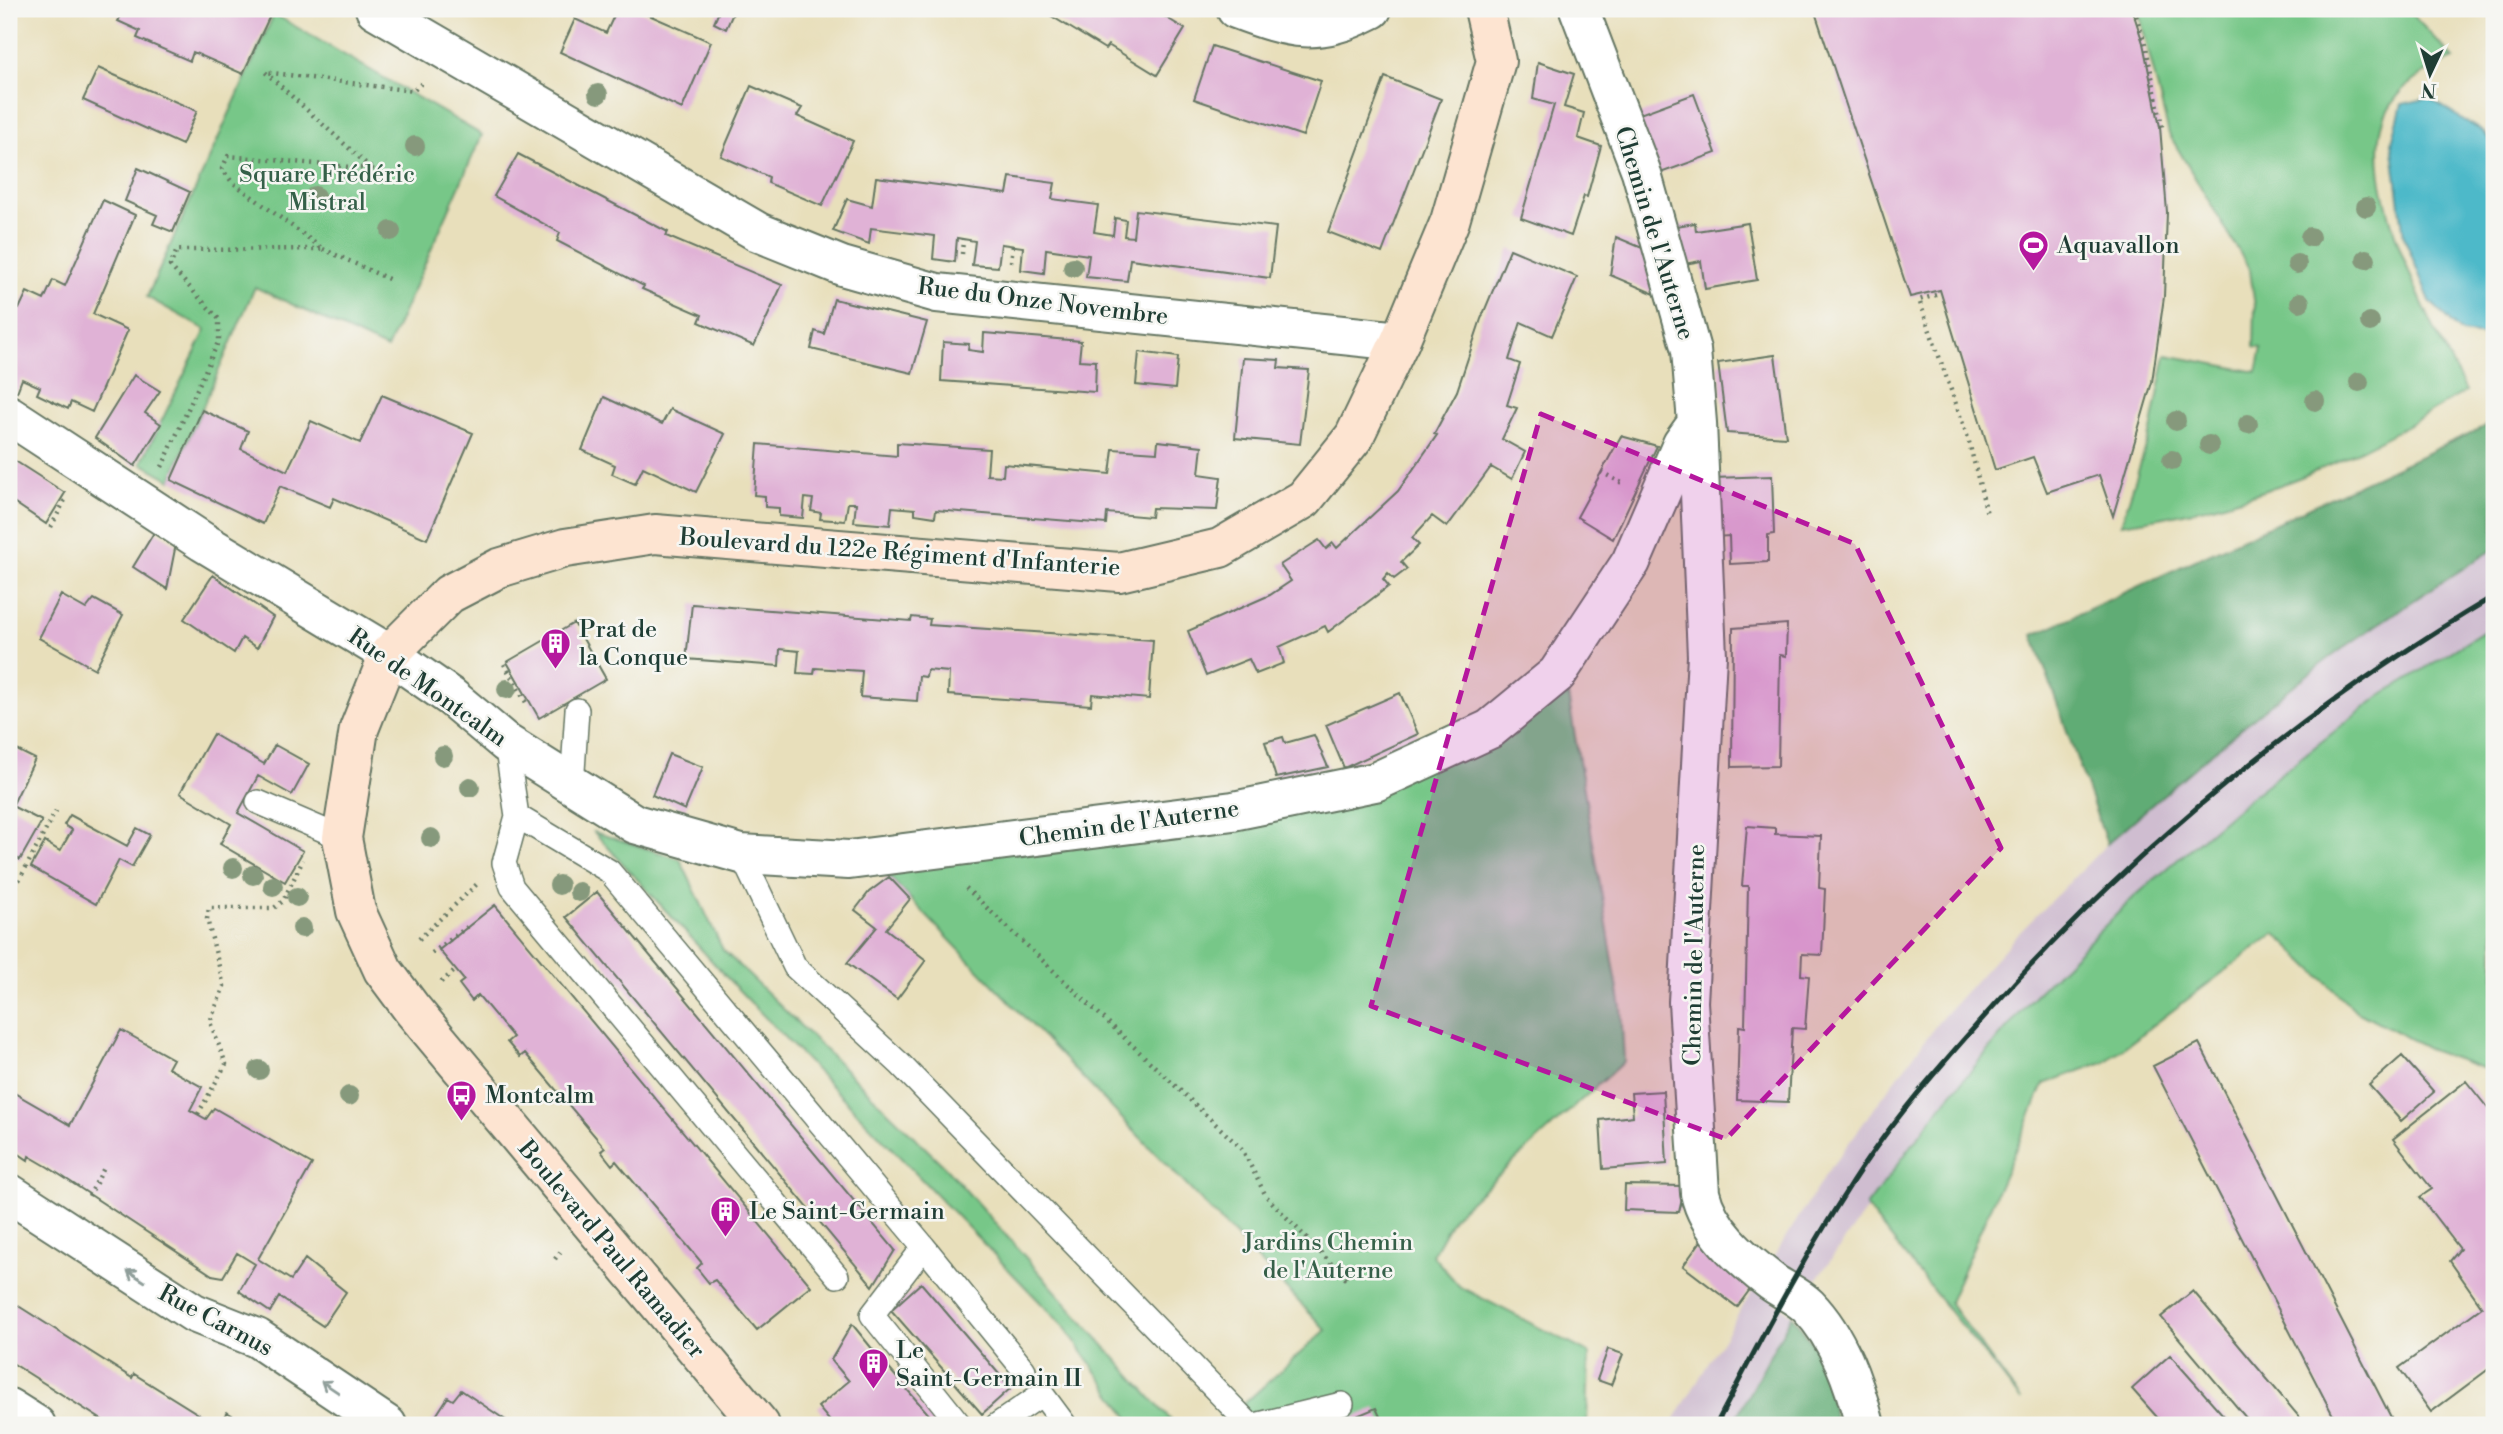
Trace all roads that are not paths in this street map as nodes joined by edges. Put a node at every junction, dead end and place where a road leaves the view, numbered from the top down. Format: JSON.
{"nodes":[{"id":1,"x":375,"y":9,"type":"edge"},
{"id":2,"x":1236,"y":9,"type":"edge"},
{"id":3,"x":1372,"y":9,"type":"edge"},
{"id":4,"x":1579,"y":9,"type":"edge"},
{"id":5,"x":1486,"y":19,"type":"edge"},
{"id":6,"x":1400,"y":341,"type":"junction"},
{"id":7,"x":9,"y":415,"type":"edge"},
{"id":8,"x":1698,"y":423,"type":"junction"},
{"id":9,"x":389,"y":654,"type":"junction"},
{"id":10,"x":576,"y":710,"type":"dead end"},
{"id":11,"x":506,"y":743,"type":"junction"},
{"id":12,"x":572,"y":786,"type":"junction"},
{"id":13,"x":258,"y":802,"type":"dead end"},
{"id":14,"x":517,"y":816,"type":"junction"},
{"id":15,"x":342,"y":838,"type":"junction"},
{"id":16,"x":741,"y":855,"type":"junction"},
{"id":17,"x":883,"y":855,"type":"joint"},
{"id":18,"x":9,"y":1193,"type":"edge"},
{"id":19,"x":924,"y":1247,"type":"junction"},
{"id":20,"x":837,"y":1276,"type":"dead end"},
{"id":21,"x":1024,"y":1370,"type":"dead end"},
{"id":22,"x":1342,"y":1404,"type":"dead end"},
{"id":23,"x":9,"y":1408,"type":"edge"},
{"id":24,"x":36,"y":1425,"type":"edge"},
{"id":25,"x":387,"y":1425,"type":"edge"},
{"id":26,"x":760,"y":1425,"type":"edge"},
{"id":27,"x":960,"y":1425,"type":"edge"},
{"id":28,"x":997,"y":1425,"type":"edge"},
{"id":29,"x":1065,"y":1425,"type":"edge"},
{"id":30,"x":1252,"y":1425,"type":"edge"},
{"id":31,"x":1865,"y":1425,"type":"edge"}],
"edges":[{"from":1,"to":6,"type":"street","name":"Rue du Onze Novembre"},
{"from":2,"to":3,"type":"street"},
{"from":4,"to":8,"type":"street","name":"Chemin de l'Auterne"},
{"from":5,"to":6,"type":"main road","name":"Boulevard du 122e Régiment d'Infanterie"},
{"from":6,"to":9,"type":"main road","name":"Boulevard du 122e Régiment d'Infanterie"},
{"from":7,"to":9,"type":"street","name":"Rue de Montcalm"},
{"from":8,"to":17,"type":"street","name":"Chemin de l'Auterne"},
{"from":8,"to":31,"type":"street","name":"Chemin de l'Auterne"},
{"from":9,"to":11,"type":"street","name":"Rue de Montcalm"},
{"from":9,"to":15,"type":"main road","name":"Boulevard Paul Ramadier"},
{"from":10,"to":12,"type":"lane"},
{"from":11,"to":12,"type":"street","name":"Rue de Montcalm"},
{"from":11,"to":14,"type":"lane"},
{"from":12,"to":16,"type":"street","name":"Rue de Montcalm"},
{"from":13,"to":15,"type":"lane"},
{"from":14,"to":19,"type":"lane"},
{"from":14,"to":20,"type":"lane"},
{"from":15,"to":26,"type":"main road","name":"Boulevard Paul Ramadier"},
{"from":16,"to":17,"type":"street","name":"Rue de Montcalm"},
{"from":16,"to":30,"type":"lane"},
{"from":25,"to":18,"type":"street","name":"Rue Carnus","one_way":true},
{"from":19,"to":21,"type":"lane"},
{"from":19,"to":27,"type":"lane"},
{"from":22,"to":30,"type":"lane"},
{"from":23,"to":24,"type":"street"},
{"from":28,"to":29,"type":"lane"}]}
